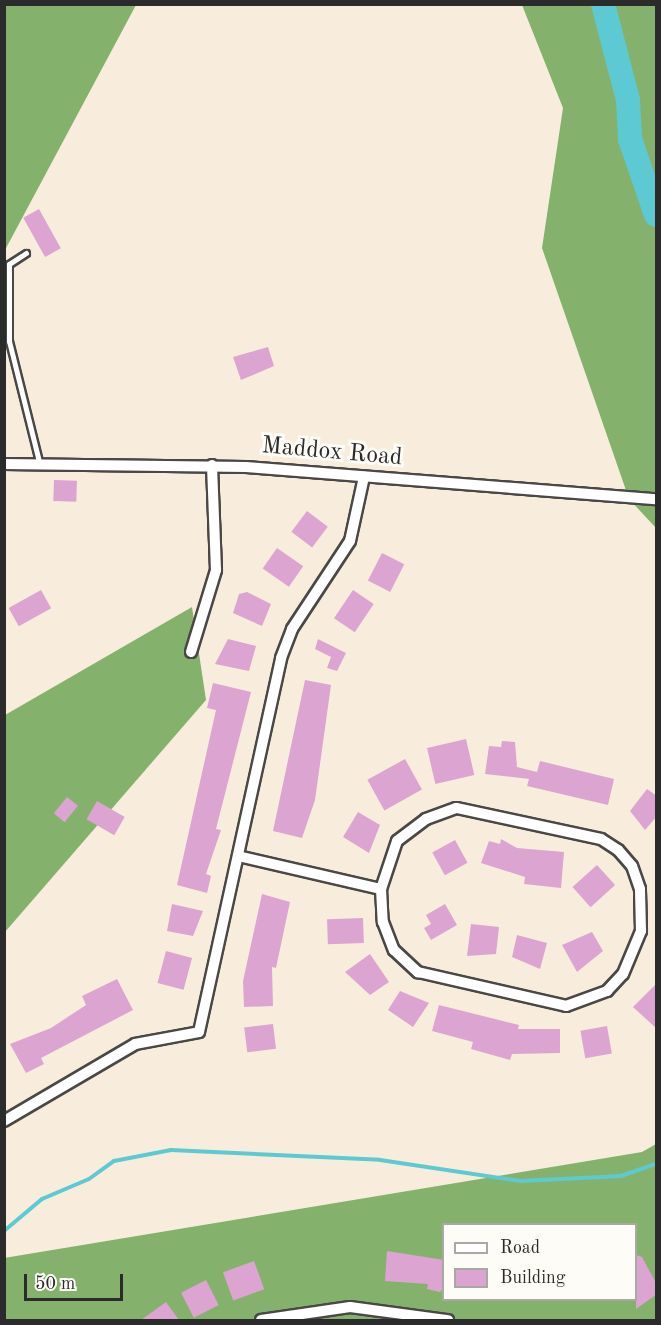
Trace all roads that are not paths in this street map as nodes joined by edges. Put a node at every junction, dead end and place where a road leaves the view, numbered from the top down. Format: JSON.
{"nodes":[{"id":1,"x":26,"y":253,"type":"dead end"},
{"id":2,"x":39,"y":461,"type":"junction"},
{"id":3,"x":4,"y":464,"type":"edge"},
{"id":4,"x":212,"y":465,"type":"junction"},
{"id":5,"x":364,"y":477,"type":"junction"},
{"id":6,"x":657,"y":499,"type":"edge"},
{"id":7,"x":191,"y":651,"type":"dead end"},
{"id":8,"x":238,"y":856,"type":"junction"},
{"id":9,"x":381,"y":889,"type":"junction"},
{"id":10,"x":4,"y":1121,"type":"edge"},
{"id":11,"x":261,"y":1320,"type":"edge"},
{"id":12,"x":448,"y":1320,"type":"edge"}],
"edges":[{"from":1,"to":2,"type":"lane"},
{"from":2,"to":3,"type":"street","name":"Maddox Road"},
{"from":2,"to":4,"type":"street","name":"Maddox Road"},
{"from":4,"to":5,"type":"street","name":"Maddox Road"},
{"from":4,"to":7,"type":"street"},
{"from":5,"to":6,"type":"street","name":"Maddox Road"},
{"from":5,"to":8,"type":"street"},
{"from":8,"to":9,"type":"street"},
{"from":8,"to":10,"type":"street"},
{"from":9,"to":9,"type":"street"},
{"from":11,"to":12,"type":"street"}]}
